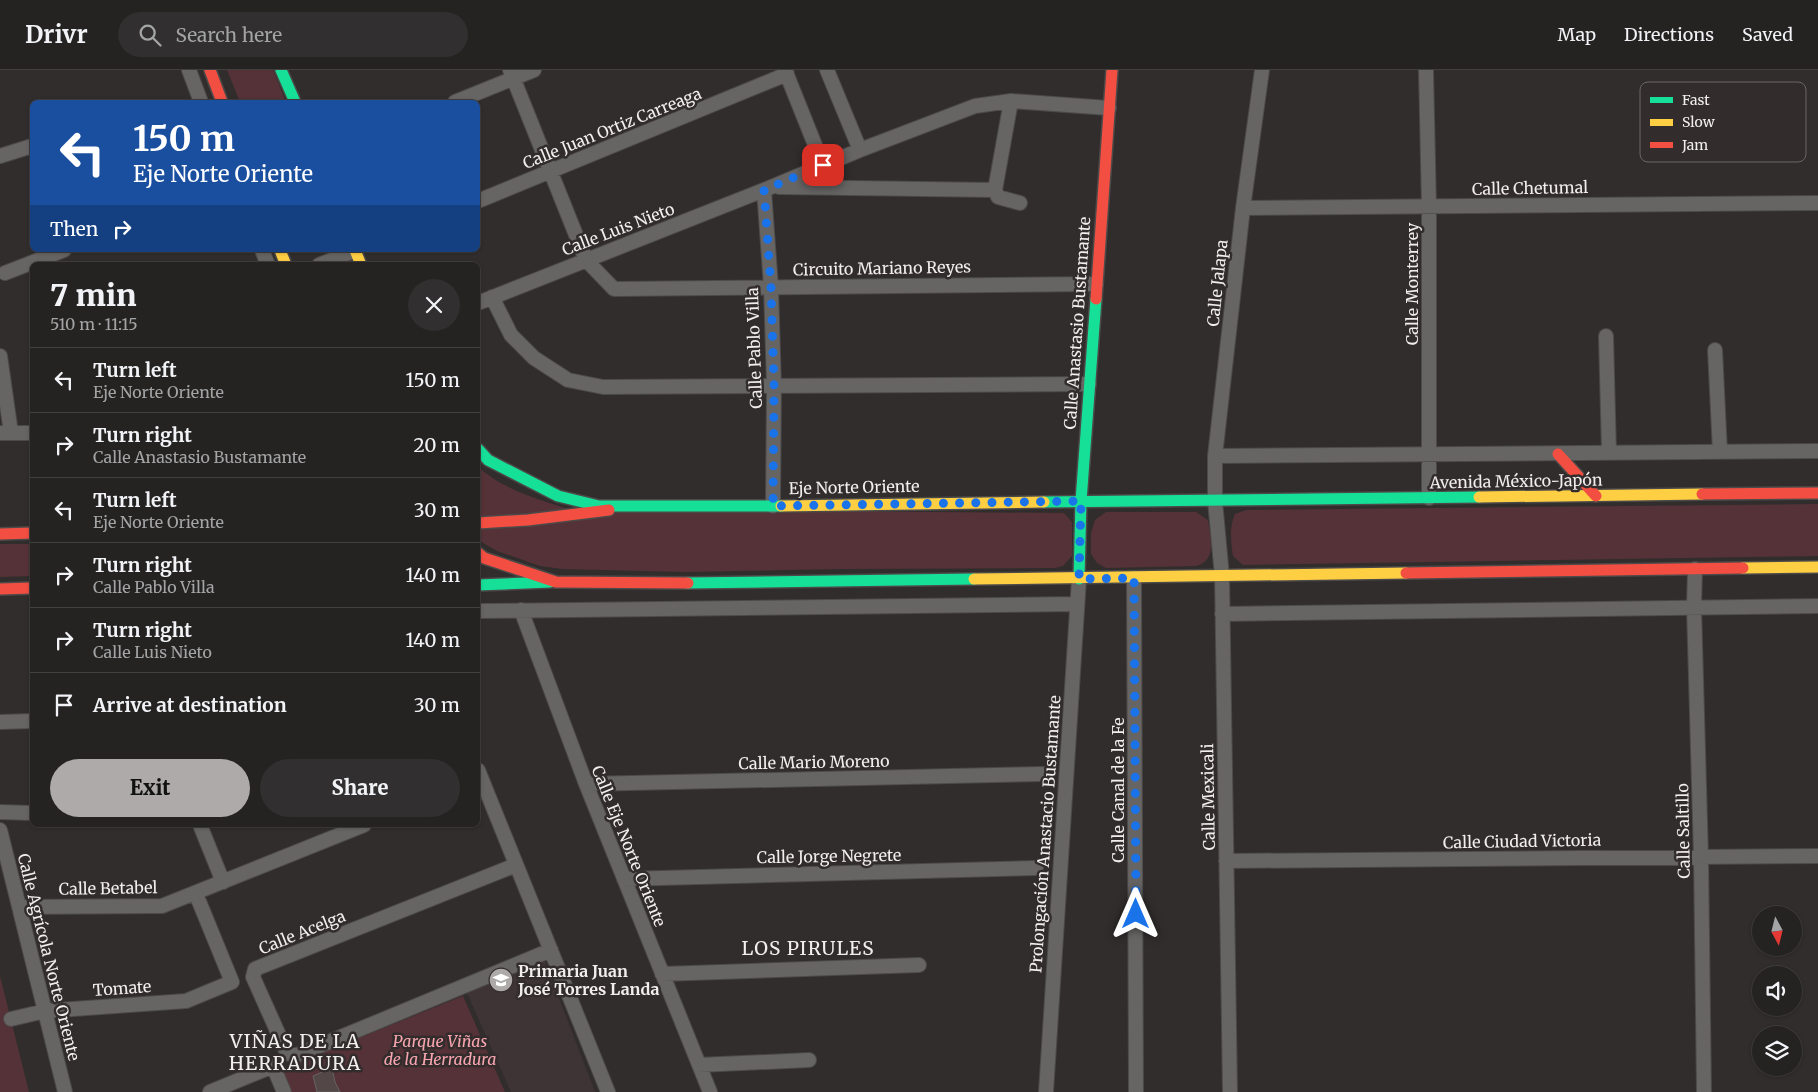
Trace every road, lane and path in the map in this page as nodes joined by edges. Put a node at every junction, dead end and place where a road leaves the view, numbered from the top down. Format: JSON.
{"nodes":[{"id":1,"x":189,"y":70,"type":"edge"},
{"id":2,"x":210,"y":70,"type":"edge"},
{"id":3,"x":281,"y":70,"type":"edge"},
{"id":4,"x":534,"y":70,"type":"edge"},
{"id":5,"x":827,"y":70,"type":"edge"},
{"id":6,"x":1112,"y":70,"type":"edge"},
{"id":7,"x":1262,"y":70,"type":"edge"},
{"id":8,"x":1426,"y":70,"type":"edge"},
{"id":9,"x":786,"y":72,"type":"edge"},
{"id":10,"x":512,"y":74,"type":"edge"},
{"id":11,"x":200,"y":100,"type":"edge"},
{"id":12,"x":221,"y":100,"type":"edge"},
{"id":13,"x":294,"y":100,"type":"edge"},
{"id":14,"x":459,"y":100,"type":"edge"},
{"id":15,"x":1011,"y":101,"type":"junction"},
{"id":16,"x":1109,"y":108,"type":"junction"},
{"id":17,"x":30,"y":147,"type":"edge"},
{"id":18,"x":860,"y":150,"type":"junction"},
{"id":19,"x":0,"y":156,"type":"edge"},
{"id":20,"x":823,"y":165,"type":"junction"},
{"id":21,"x":551,"y":172,"type":"junction"},
{"id":22,"x":768,"y":189,"type":"junction"},
{"id":23,"x":995,"y":190,"type":"junction"},
{"id":24,"x":480,"y":200,"type":"edge"},
{"id":25,"x":1020,"y":202,"type":"dead end"},
{"id":26,"x":1818,"y":203,"type":"edge"},
{"id":27,"x":1429,"y":207,"type":"junction"},
{"id":28,"x":1243,"y":208,"type":"junction"},
{"id":29,"x":59,"y":252,"type":"edge"},
{"id":30,"x":350,"y":252,"type":"edge"},
{"id":31,"x":586,"y":260,"type":"junction"},
{"id":32,"x":33,"y":262,"type":"edge"},
{"id":33,"x":326,"y":262,"type":"edge"},
{"id":34,"x":30,"y":263,"type":"edge"},
{"id":35,"x":5,"y":273,"type":"dead end"},
{"id":36,"x":1096,"y":284,"type":"junction"},
{"id":37,"x":771,"y":287,"type":"junction"},
{"id":38,"x":492,"y":297,"type":"junction"},
{"id":39,"x":480,"y":302,"type":"edge"},
{"id":40,"x":1606,"y":336,"type":"dead end"},
{"id":41,"x":1715,"y":350,"type":"dead end"},
{"id":42,"x":0,"y":356,"type":"edge"},
{"id":43,"x":1089,"y":384,"type":"junction"},
{"id":44,"x":774,"y":386,"type":"junction"},
{"id":45,"x":6,"y":433,"type":"edge"},
{"id":46,"x":30,"y":433,"type":"edge"},
{"id":47,"x":1818,"y":451,"type":"edge"},
{"id":48,"x":480,"y":452,"type":"edge"},
{"id":49,"x":1720,"y":452,"type":"junction"},
{"id":50,"x":1609,"y":453,"type":"junction"},
{"id":51,"x":1558,"y":454,"type":"junction"},
{"id":52,"x":1430,"y":455,"type":"junction"},
{"id":53,"x":1215,"y":456,"type":"junction"},
{"id":54,"x":1818,"y":493,"type":"edge"},
{"id":55,"x":1596,"y":496,"type":"junction"},
{"id":56,"x":1429,"y":498,"type":"junction"},
{"id":57,"x":1081,"y":501,"type":"junction"},
{"id":58,"x":1215,"y":501,"type":"junction"},
{"id":59,"x":773,"y":506,"type":"junction"},
{"id":60,"x":633,"y":507,"type":"junction"},
{"id":61,"x":480,"y":523,"type":"edge"},
{"id":62,"x":30,"y":533,"type":"edge"},
{"id":63,"x":0,"y":534,"type":"edge"},
{"id":64,"x":480,"y":555,"type":"edge"},
{"id":65,"x":1818,"y":567,"type":"edge"},
{"id":66,"x":1695,"y":569,"type":"junction"},
{"id":67,"x":1222,"y":576,"type":"junction"},
{"id":68,"x":1134,"y":578,"type":"junction"},
{"id":69,"x":1079,"y":579,"type":"junction"},
{"id":70,"x":556,"y":582,"type":"junction"},
{"id":71,"x":480,"y":585,"type":"edge"},
{"id":72,"x":30,"y":588,"type":"edge"},
{"id":73,"x":0,"y":589,"type":"edge"},
{"id":74,"x":1077,"y":604,"type":"junction"},
{"id":75,"x":1818,"y":606,"type":"edge"},
{"id":76,"x":1694,"y":607,"type":"junction"},
{"id":77,"x":480,"y":610,"type":"edge"},
{"id":78,"x":521,"y":610,"type":"junction"},
{"id":79,"x":1222,"y":614,"type":"junction"},
{"id":80,"x":30,"y":721,"type":"edge"},
{"id":81,"x":0,"y":722,"type":"edge"},
{"id":82,"x":1042,"y":774,"type":"dead end"},
{"id":83,"x":480,"y":778,"type":"edge"},
{"id":84,"x":586,"y":784,"type":"junction"},
{"id":85,"x":0,"y":812,"type":"edge"},
{"id":86,"x":30,"y":812,"type":"edge"},
{"id":87,"x":201,"y":827,"type":"edge"},
{"id":88,"x":359,"y":827,"type":"edge"},
{"id":89,"x":0,"y":830,"type":"edge"},
{"id":90,"x":1818,"y":856,"type":"edge"},
{"id":91,"x":1701,"y":857,"type":"junction"},
{"id":92,"x":1226,"y":861,"type":"junction"},
{"id":93,"x":516,"y":865,"type":"junction"},
{"id":94,"x":1036,"y":868,"type":"dead end"},
{"id":95,"x":624,"y":879,"type":"junction"},
{"id":96,"x":224,"y":882,"type":"junction"},
{"id":97,"x":196,"y":894,"type":"junction"},
{"id":98,"x":19,"y":906,"type":"junction"},
{"id":99,"x":551,"y":950,"type":"junction"},
{"id":100,"x":919,"y":965,"type":"dead end"},
{"id":101,"x":662,"y":974,"type":"junction"},
{"id":102,"x":44,"y":1011,"type":"junction"},
{"id":103,"x":12,"y":1019,"type":"dead end"},
{"id":104,"x":809,"y":1060,"type":"dead end"},
{"id":105,"x":699,"y":1065,"type":"junction"},
{"id":106,"x":64,"y":1092,"type":"edge"},
{"id":107,"x":210,"y":1092,"type":"edge"},
{"id":108,"x":284,"y":1092,"type":"edge"},
{"id":109,"x":608,"y":1092,"type":"edge"},
{"id":110,"x":710,"y":1092,"type":"edge"},
{"id":111,"x":1046,"y":1092,"type":"edge"},
{"id":112,"x":1136,"y":1092,"type":"edge"},
{"id":113,"x":1230,"y":1092,"type":"edge"},
{"id":114,"x":1704,"y":1092,"type":"edge"}],
"edges":[{"from":1,"to":11,"type":"street"},
{"from":2,"to":12,"type":"main road"},
{"from":3,"to":13,"type":"main road"},
{"from":4,"to":10,"type":"street"},
{"from":5,"to":18,"type":"street"},
{"from":6,"to":16,"type":"main road","name":"Calle Anastasio Bustamante"},
{"from":7,"to":28,"type":"street","name":"Calle Jalapa"},
{"from":8,"to":27,"type":"street","name":"Calle Monterrey"},
{"from":9,"to":20,"type":"street"},
{"from":9,"to":21,"type":"street","name":"Calle Juan Ortiz Carreaga"},
{"from":10,"to":14,"type":"street"},
{"from":10,"to":21,"type":"street","name":"Circuito Mariano Reyes"},
{"from":15,"to":16,"type":"street","name":"Calle Luis Nieto"},
{"from":15,"to":18,"type":"street","name":"Calle Luis Nieto"},
{"from":15,"to":23,"type":"street"},
{"from":16,"to":36,"type":"main road","name":"Calle Anastasio Bustamante"},
{"from":17,"to":19,"type":"street"},
{"from":18,"to":20,"type":"street","name":"Calle Luis Nieto"},
{"from":20,"to":22,"type":"street","name":"Calle Luis Nieto"},
{"from":21,"to":24,"type":"street","name":"Calle Juan Ortiz Carreaga"},
{"from":21,"to":31,"type":"street","name":"Circuito Mariano Reyes"},
{"from":22,"to":23,"type":"street","name":"Calle Luis Nieto"},
{"from":22,"to":31,"type":"street","name":"Calle Luis Nieto"},
{"from":22,"to":37,"type":"street","name":"Calle Pablo Villa"},
{"from":23,"to":25,"type":"street"},
{"from":26,"to":27,"type":"street","name":"Calle Chetumal"},
{"from":27,"to":28,"type":"street","name":"Calle Chetumal"},
{"from":27,"to":52,"type":"street","name":"Calle Monterrey"},
{"from":28,"to":53,"type":"street","name":"Calle Jalapa"},
{"from":29,"to":32,"type":"street"},
{"from":30,"to":33,"type":"street"},
{"from":31,"to":37,"type":"street","name":"Circuito Mariano Reyes"},
{"from":31,"to":38,"type":"street","name":"Calle Luis Nieto"},
{"from":34,"to":35,"type":"street"},
{"from":36,"to":37,"type":"street","name":"Circuito Mariano Reyes"},
{"from":36,"to":43,"type":"main road","name":"Calle Anastasio Bustamante"},
{"from":37,"to":44,"type":"street","name":"Calle Pablo Villa"},
{"from":38,"to":39,"type":"street","name":"Calle Luis Nieto"},
{"from":38,"to":44,"type":"street"},
{"from":40,"to":50,"type":"street"},
{"from":41,"to":49,"type":"street"},
{"from":42,"to":45,"type":"street"},
{"from":43,"to":44,"type":"street"},
{"from":43,"to":57,"type":"main road","name":"Calle Anastasio Bustamante"},
{"from":44,"to":59,"type":"street","name":"Calle Pablo Villa"},
{"from":45,"to":46,"type":"street"},
{"from":47,"to":49,"type":"street"},
{"from":48,"to":60,"type":"main road","name":"Eje Norte Oriente"},
{"from":49,"to":50,"type":"street"},
{"from":50,"to":51,"type":"street"},
{"from":51,"to":52,"type":"street"},
{"from":51,"to":55,"type":"main road"},
{"from":52,"to":53,"type":"street"},
{"from":52,"to":56,"type":"street","name":"Calle Monterrey"},
{"from":53,"to":58,"type":"street","name":"Calle Jalapa"},
{"from":54,"to":55,"type":"main road","name":"Avenida México-Japón"},
{"from":55,"to":56,"type":"main road","name":"Avenida México-Japón"},
{"from":56,"to":58,"type":"main road","name":"Avenida México-Japón"},
{"from":57,"to":58,"type":"main road","name":"Eje Norte Oriente"},
{"from":57,"to":59,"type":"main road","name":"Eje Norte Oriente"},
{"from":57,"to":69,"type":"main road","name":"Calle Anastasio Bustamante"},
{"from":58,"to":67,"type":"street","name":"Calle Mexicali"},
{"from":59,"to":60,"type":"main road","name":"Eje Norte Oriente"},
{"from":60,"to":61,"type":"main road"},
{"from":62,"to":63,"type":"main road"},
{"from":64,"to":70,"type":"main road"},
{"from":65,"to":66,"type":"main road"},
{"from":66,"to":67,"type":"main road"},
{"from":66,"to":76,"type":"street","name":"Calle Saltillo"},
{"from":67,"to":68,"type":"main road"},
{"from":67,"to":79,"type":"street","name":"Calle Mexicali"},
{"from":68,"to":69,"type":"main road"},
{"from":68,"to":112,"type":"street","name":"Calle Canal de la Fe"},
{"from":69,"to":70,"type":"main road"},
{"from":69,"to":74,"type":"street","name":"Prolongación Anastacio Bustamante"},
{"from":70,"to":71,"type":"main road"},
{"from":72,"to":73,"type":"main road"},
{"from":74,"to":78,"type":"street"},
{"from":74,"to":111,"type":"street","name":"Prolongación Anastacio Bustamante"},
{"from":75,"to":76,"type":"street"},
{"from":76,"to":79,"type":"street"},
{"from":76,"to":91,"type":"street","name":"Calle Saltillo"},
{"from":77,"to":78,"type":"street"},
{"from":78,"to":84,"type":"street","name":"Calle Eje Norte Oriente"},
{"from":79,"to":92,"type":"street","name":"Calle Mexicali"},
{"from":80,"to":81,"type":"street"},
{"from":82,"to":84,"type":"street","name":"Calle Mario Moreno"},
{"from":83,"to":93,"type":"street"},
{"from":84,"to":95,"type":"street","name":"Calle Eje Norte Oriente"},
{"from":85,"to":86,"type":"street"},
{"from":87,"to":96,"type":"street"},
{"from":88,"to":96,"type":"street","name":"Calle Betabel"},
{"from":89,"to":98,"type":"street","name":"Calle Agrícola Norte Oriente"},
{"from":90,"to":91,"type":"street","name":"Calle Ciudad Victoria"},
{"from":91,"to":92,"type":"street","name":"Calle Ciudad Victoria"},
{"from":91,"to":114,"type":"street","name":"Calle Saltillo"},
{"from":92,"to":113,"type":"street","name":"Calle Mexicali"},
{"from":93,"to":99,"type":"street"},
{"from":93,"to":99,"type":"street","name":"Calle Acelga"},
{"from":94,"to":95,"type":"street","name":"Calle Jorge Negrete"},
{"from":95,"to":101,"type":"street","name":"Calle Eje Norte Oriente"},
{"from":96,"to":97,"type":"street","name":"Calle Betabel"},
{"from":97,"to":98,"type":"street","name":"Calle Betabel"},
{"from":97,"to":102,"type":"street","name":"Tomate"},
{"from":98,"to":102,"type":"street","name":"Calle Agrícola Norte Oriente"},
{"from":99,"to":109,"type":"street"},
{"from":100,"to":101,"type":"street"},
{"from":101,"to":105,"type":"street","name":"Calle Eje Norte Oriente"},
{"from":102,"to":103,"type":"street","name":"Tomate"},
{"from":102,"to":106,"type":"street","name":"Calle Agrícola Norte Oriente"},
{"from":104,"to":105,"type":"street"},
{"from":105,"to":110,"type":"street","name":"Calle Eje Norte Oriente"},
{"from":107,"to":108,"type":"street"}]}
